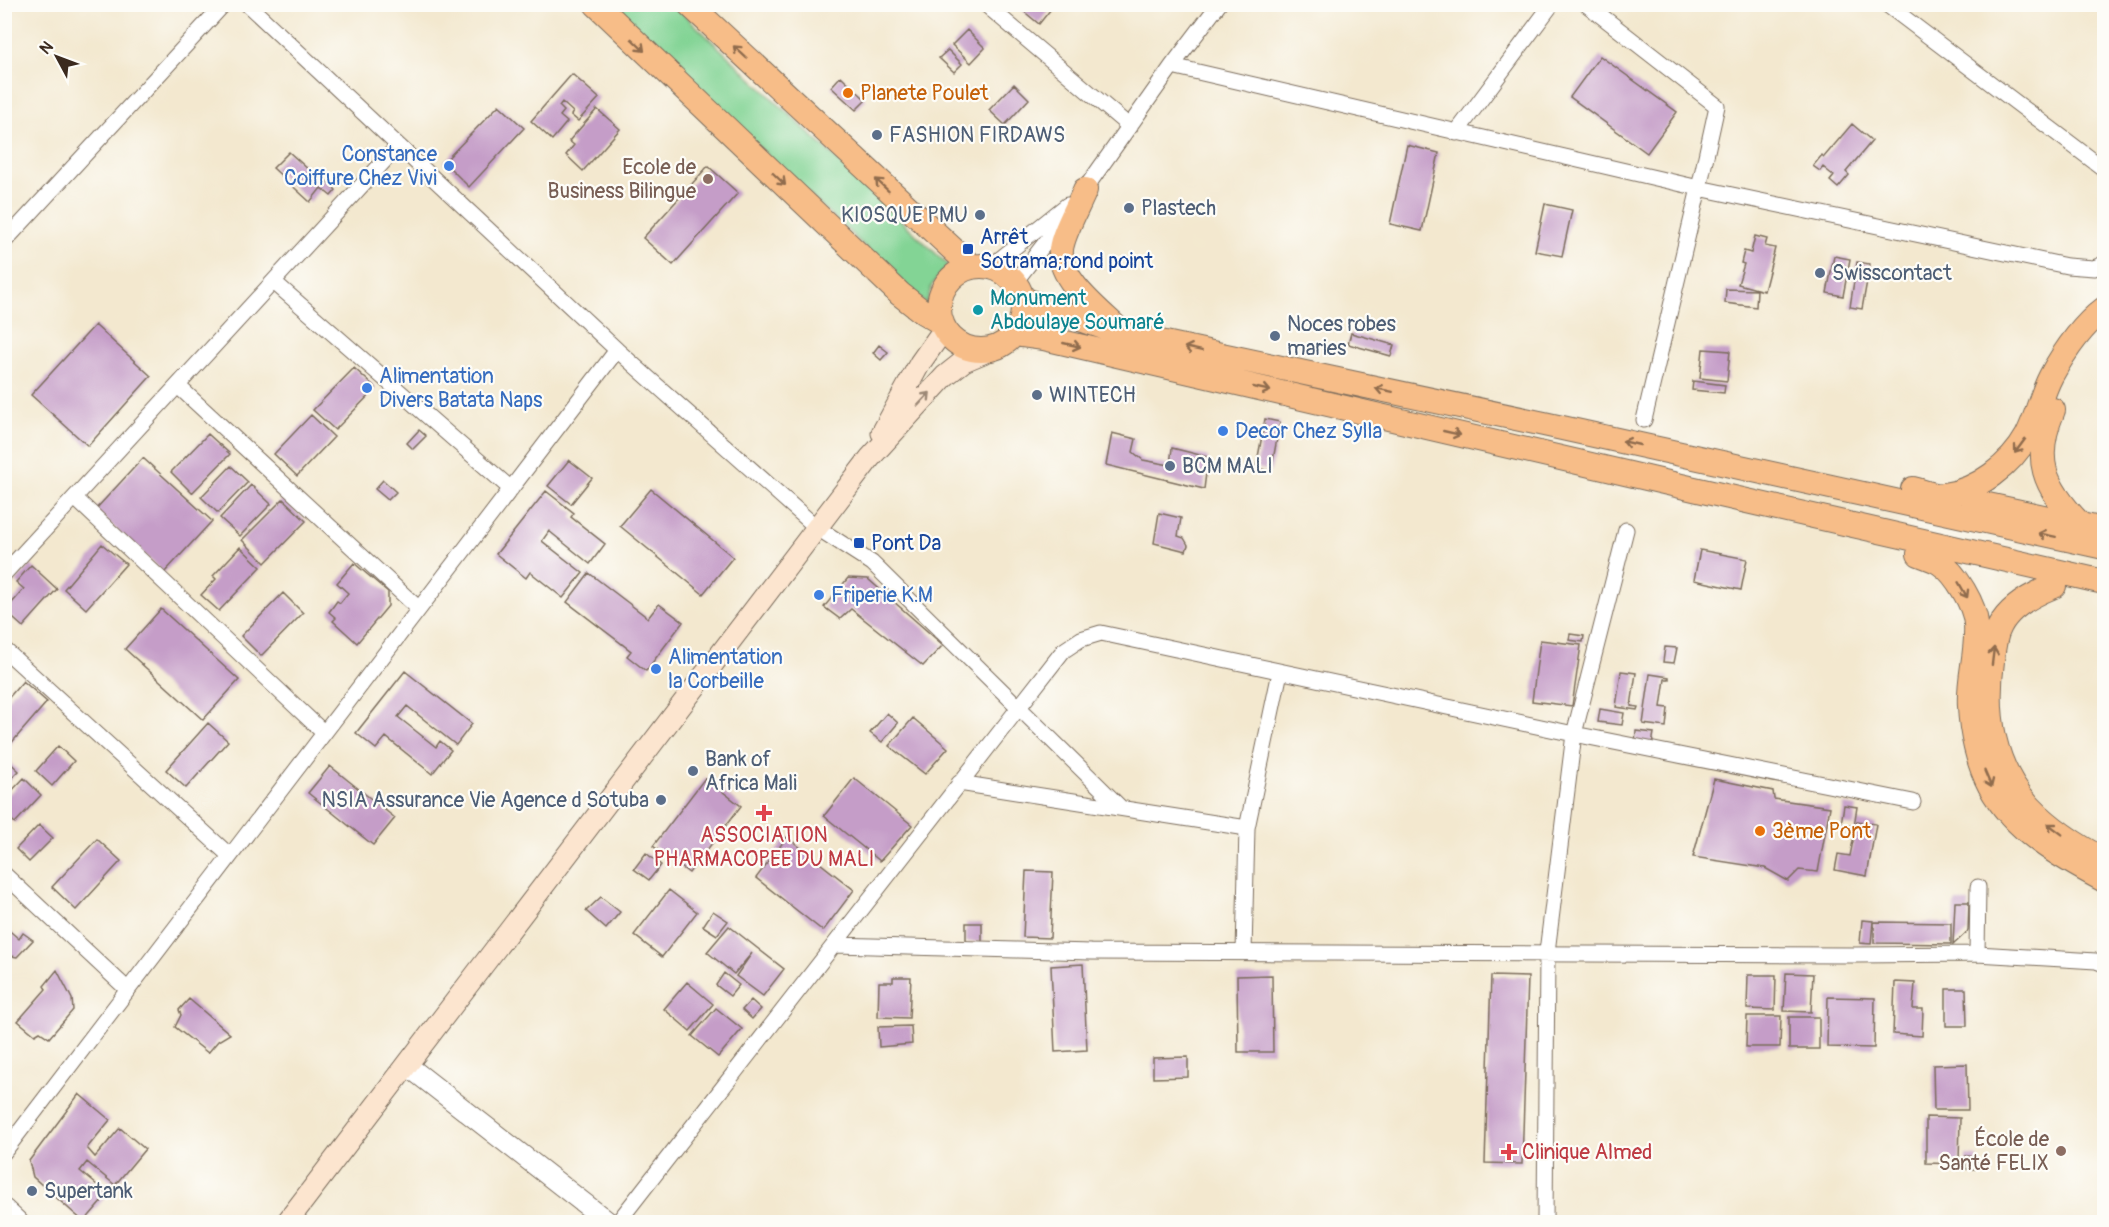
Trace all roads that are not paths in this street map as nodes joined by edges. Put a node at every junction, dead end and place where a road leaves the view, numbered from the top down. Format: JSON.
{"nodes":[{"id":1,"x":224,"y":4,"type":"edge"},
{"id":2,"x":247,"y":4,"type":"edge"},
{"id":3,"x":596,"y":4,"type":"edge"},
{"id":4,"x":689,"y":4,"type":"edge"},
{"id":5,"x":985,"y":4,"type":"edge"},
{"id":6,"x":1219,"y":4,"type":"edge"},
{"id":7,"x":1552,"y":4,"type":"edge"},
{"id":8,"x":1586,"y":4,"type":"edge"},
{"id":9,"x":1886,"y":4,"type":"edge"},
{"id":10,"x":1172,"y":66,"type":"junction"},
{"id":11,"x":1130,"y":127,"type":"junction"},
{"id":12,"x":1456,"y":133,"type":"junction"},
{"id":13,"x":398,"y":146,"type":"junction"},
{"id":14,"x":2104,"y":169,"type":"edge"},
{"id":15,"x":1699,"y":188,"type":"junction"},
{"id":16,"x":1085,"y":190,"type":"junction"},
{"id":17,"x":4,"y":242,"type":"edge"},
{"id":18,"x":2104,"y":264,"type":"edge"},
{"id":19,"x":981,"y":267,"type":"junction"},
{"id":20,"x":274,"y":282,"type":"junction"},
{"id":21,"x":1019,"y":291,"type":"junction"},
{"id":22,"x":2104,"y":309,"type":"edge"},
{"id":23,"x":943,"y":326,"type":"junction"},
{"id":24,"x":2104,"y":329,"type":"edge"},
{"id":25,"x":1015,"y":334,"type":"junction"},
{"id":26,"x":1123,"y":334,"type":"junction"},
{"id":27,"x":617,"y":350,"type":"junction"},
{"id":28,"x":990,"y":350,"type":"junction"},
{"id":29,"x":178,"y":386,"type":"junction"},
{"id":30,"x":1644,"y":420,"type":"dead end"},
{"id":31,"x":1674,"y":453,"type":"junction"},
{"id":32,"x":870,"y":458,"type":"junction"},
{"id":33,"x":510,"y":489,"type":"junction"},
{"id":34,"x":1694,"y":489,"type":"junction"},
{"id":35,"x":1942,"y":496,"type":"junction"},
{"id":36,"x":75,"y":498,"type":"junction"},
{"id":37,"x":2079,"y":523,"type":"junction"},
{"id":38,"x":816,"y":527,"type":"junction"},
{"id":39,"x":1626,"y":530,"type":"dead end"},
{"id":40,"x":2104,"y":530,"type":"edge"},
{"id":41,"x":2104,"y":547,"type":"edge"},
{"id":42,"x":1919,"y":554,"type":"junction"},
{"id":43,"x":4,"y":574,"type":"edge"},
{"id":44,"x":2104,"y":582,"type":"edge"},
{"id":45,"x":2054,"y":586,"type":"junction"},
{"id":46,"x":2104,"y":594,"type":"edge"},
{"id":47,"x":419,"y":609,"type":"junction"},
{"id":48,"x":4,"y":649,"type":"edge"},
{"id":49,"x":1280,"y":672,"type":"junction"},
{"id":50,"x":1019,"y":708,"type":"junction"},
{"id":51,"x":324,"y":733,"type":"junction"},
{"id":52,"x":1574,"y":734,"type":"junction"},
{"id":53,"x":959,"y":783,"type":"junction"},
{"id":54,"x":1913,"y":802,"type":"dead end"},
{"id":55,"x":1121,"y":808,"type":"junction"},
{"id":56,"x":1246,"y":828,"type":"junction"},
{"id":57,"x":230,"y":856,"type":"junction"},
{"id":58,"x":2104,"y":860,"type":"edge"},
{"id":59,"x":4,"y":874,"type":"edge"},
{"id":60,"x":2104,"y":880,"type":"edge"},
{"id":61,"x":1978,"y":887,"type":"dead end"},
{"id":62,"x":836,"y":945,"type":"junction"},
{"id":63,"x":1244,"y":952,"type":"junction"},
{"id":64,"x":1547,"y":952,"type":"junction"},
{"id":65,"x":1977,"y":954,"type":"junction"},
{"id":66,"x":2104,"y":964,"type":"edge"},
{"id":67,"x":128,"y":990,"type":"junction"},
{"id":68,"x":408,"y":1066,"type":"junction"},
{"id":69,"x":4,"y":1152,"type":"edge"},
{"id":70,"x":4,"y":1209,"type":"edge"},
{"id":71,"x":18,"y":1222,"type":"edge"},
{"id":72,"x":287,"y":1222,"type":"edge"},
{"id":73,"x":608,"y":1222,"type":"edge"},
{"id":74,"x":618,"y":1222,"type":"edge"},
{"id":75,"x":1545,"y":1222,"type":"edge"}],
"edges":[{"from":1,"to":17,"type":"street"},
{"from":2,"to":13,"type":"street"},
{"from":3,"to":23,"type":"main road","one_way":true},
{"from":19,"to":4,"type":"main road","one_way":true},
{"from":5,"to":11,"type":"street"},
{"from":6,"to":10,"type":"street"},
{"from":7,"to":12,"type":"street"},
{"from":8,"to":15,"type":"street"},
{"from":9,"to":14,"type":"street"},
{"from":10,"to":11,"type":"street"},
{"from":10,"to":12,"type":"street"},
{"from":11,"to":16,"type":"street"},
{"from":12,"to":15,"type":"street"},
{"from":13,"to":20,"type":"street"},
{"from":13,"to":27,"type":"street"},
{"from":15,"to":18,"type":"street"},
{"from":15,"to":30,"type":"street"},
{"from":16,"to":19,"type":"street"},
{"from":16,"to":21,"type":"street"},
{"from":16,"to":26,"type":"main road"},
{"from":19,"to":21,"type":"main road"},
{"from":19,"to":23,"type":"main road"},
{"from":20,"to":29,"type":"street"},
{"from":20,"to":33,"type":"street"},
{"from":21,"to":25,"type":"main road"},
{"from":21,"to":26,"type":"main road"},
{"from":22,"to":35,"type":"main road","one_way":true},
{"from":23,"to":28,"type":"main road"},
{"from":23,"to":32,"type":"main road"},
{"from":24,"to":37,"type":"main road"},
{"from":25,"to":28,"type":"main road"},
{"from":25,"to":34,"type":"main road","one_way":true},
{"from":31,"to":26,"type":"main road","one_way":true},
{"from":27,"to":33,"type":"street"},
{"from":27,"to":38,"type":"street"},
{"from":32,"to":28,"type":"main road","one_way":true},
{"from":29,"to":36,"type":"street"},
{"from":29,"to":47,"type":"street"},
{"from":31,"to":35,"type":"main road"},
{"from":41,"to":31,"type":"main road","one_way":true},
{"from":32,"to":38,"type":"main road"},
{"from":33,"to":47,"type":"street"},
{"from":34,"to":42,"type":"main road"},
{"from":34,"to":44,"type":"main road"},
{"from":35,"to":37,"type":"main road"},
{"from":36,"to":43,"type":"street"},
{"from":36,"to":51,"type":"street"},
{"from":37,"to":40,"type":"main road"},
{"from":38,"to":50,"type":"street"},
{"from":38,"to":68,"type":"main road"},
{"from":39,"to":52,"type":"street"},
{"from":42,"to":45,"type":"main road"},
{"from":42,"to":60,"type":"main road","one_way":true},
{"from":45,"to":46,"type":"main road"},
{"from":58,"to":45,"type":"main road","one_way":true},
{"from":47,"to":51,"type":"street"},
{"from":48,"to":57,"type":"street"},
{"from":49,"to":50,"type":"street"},
{"from":49,"to":52,"type":"street"},
{"from":49,"to":56,"type":"street"},
{"from":50,"to":53,"type":"street"},
{"from":50,"to":55,"type":"street"},
{"from":51,"to":57,"type":"street"},
{"from":52,"to":54,"type":"street"},
{"from":52,"to":64,"type":"street"},
{"from":53,"to":55,"type":"street"},
{"from":53,"to":62,"type":"street"},
{"from":55,"to":56,"type":"street"},
{"from":56,"to":63,"type":"street"},
{"from":57,"to":67,"type":"street"},
{"from":59,"to":67,"type":"street"},
{"from":61,"to":65,"type":"street"},
{"from":62,"to":63,"type":"street"},
{"from":62,"to":74,"type":"street"},
{"from":63,"to":64,"type":"street"},
{"from":64,"to":65,"type":"street"},
{"from":64,"to":75,"type":"street"},
{"from":65,"to":66,"type":"street"},
{"from":67,"to":69,"type":"street"},
{"from":68,"to":72,"type":"main road"},
{"from":68,"to":73,"type":"street"},
{"from":70,"to":71,"type":"street"}]}
